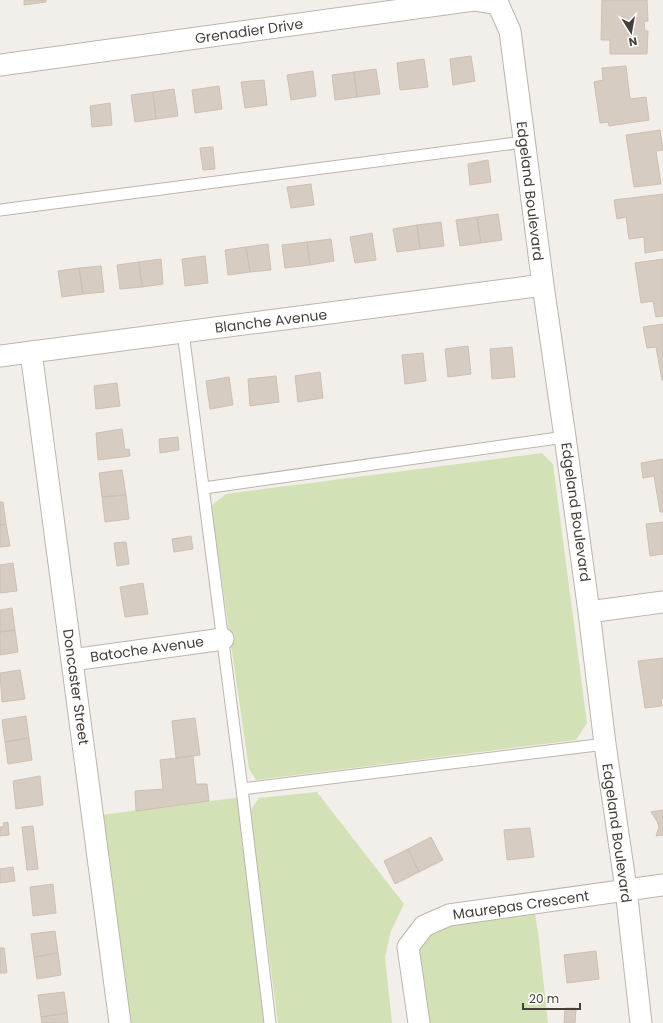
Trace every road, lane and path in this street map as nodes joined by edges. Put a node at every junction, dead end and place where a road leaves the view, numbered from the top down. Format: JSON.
{"nodes":[{"id":1,"x":498,"y":4,"type":"joint"},
{"id":2,"x":0,"y":65,"type":"edge"},
{"id":3,"x":524,"y":142,"type":"junction"},
{"id":4,"x":0,"y":210,"type":"edge"},
{"id":5,"x":543,"y":285,"type":"junction"},
{"id":6,"x":183,"y":332,"type":"junction"},
{"id":7,"x":31,"y":352,"type":"junction"},
{"id":8,"x":0,"y":356,"type":"edge"},
{"id":9,"x":565,"y":437,"type":"junction"},
{"id":10,"x":204,"y":488,"type":"junction"},
{"id":11,"x":663,"y":602,"type":"edge"},
{"id":12,"x":589,"y":612,"type":"junction"},
{"id":13,"x":223,"y":639,"type":"junction"},
{"id":14,"x":72,"y":660,"type":"junction"},
{"id":15,"x":605,"y":744,"type":"junction"},
{"id":16,"x":242,"y":789,"type":"junction"},
{"id":17,"x":663,"y":884,"type":"edge"},
{"id":18,"x":626,"y":889,"type":"junction"},
{"id":19,"x":120,"y":1023,"type":"edge"},
{"id":20,"x":270,"y":1023,"type":"edge"},
{"id":21,"x":419,"y":1023,"type":"edge"},
{"id":22,"x":641,"y":1023,"type":"edge"}],
"edges":[{"from":1,"to":2,"type":"street","name":"Grenadier Drive"},
{"from":1,"to":3,"type":"street","name":"Edgeland Boulevard"},
{"from":3,"to":4,"type":"lane"},
{"from":3,"to":5,"type":"street","name":"Edgeland Boulevard"},
{"from":5,"to":6,"type":"street","name":"Blanche Avenue"},
{"from":5,"to":9,"type":"street","name":"Edgeland Boulevard"},
{"from":6,"to":7,"type":"street","name":"Blanche Avenue"},
{"from":6,"to":10,"type":"lane"},
{"from":7,"to":8,"type":"street","name":"Blanche Avenue"},
{"from":7,"to":14,"type":"street","name":"Doncaster Street"},
{"from":9,"to":10,"type":"lane"},
{"from":9,"to":12,"type":"street","name":"Edgeland Boulevard"},
{"from":10,"to":13,"type":"lane"},
{"from":11,"to":12,"type":"street"},
{"from":12,"to":15,"type":"street","name":"Edgeland Boulevard"},
{"from":13,"to":14,"type":"street","name":"Batoche Avenue"},
{"from":13,"to":16,"type":"lane"},
{"from":14,"to":19,"type":"street","name":"Doncaster Street"},
{"from":15,"to":16,"type":"lane"},
{"from":15,"to":18,"type":"street","name":"Edgeland Boulevard"},
{"from":16,"to":20,"type":"lane"},
{"from":17,"to":18,"type":"street","name":"Maurepas Crescent"},
{"from":18,"to":21,"type":"street","name":"Maurepas Crescent"},
{"from":18,"to":22,"type":"street","name":"Edgeland Boulevard"}]}
